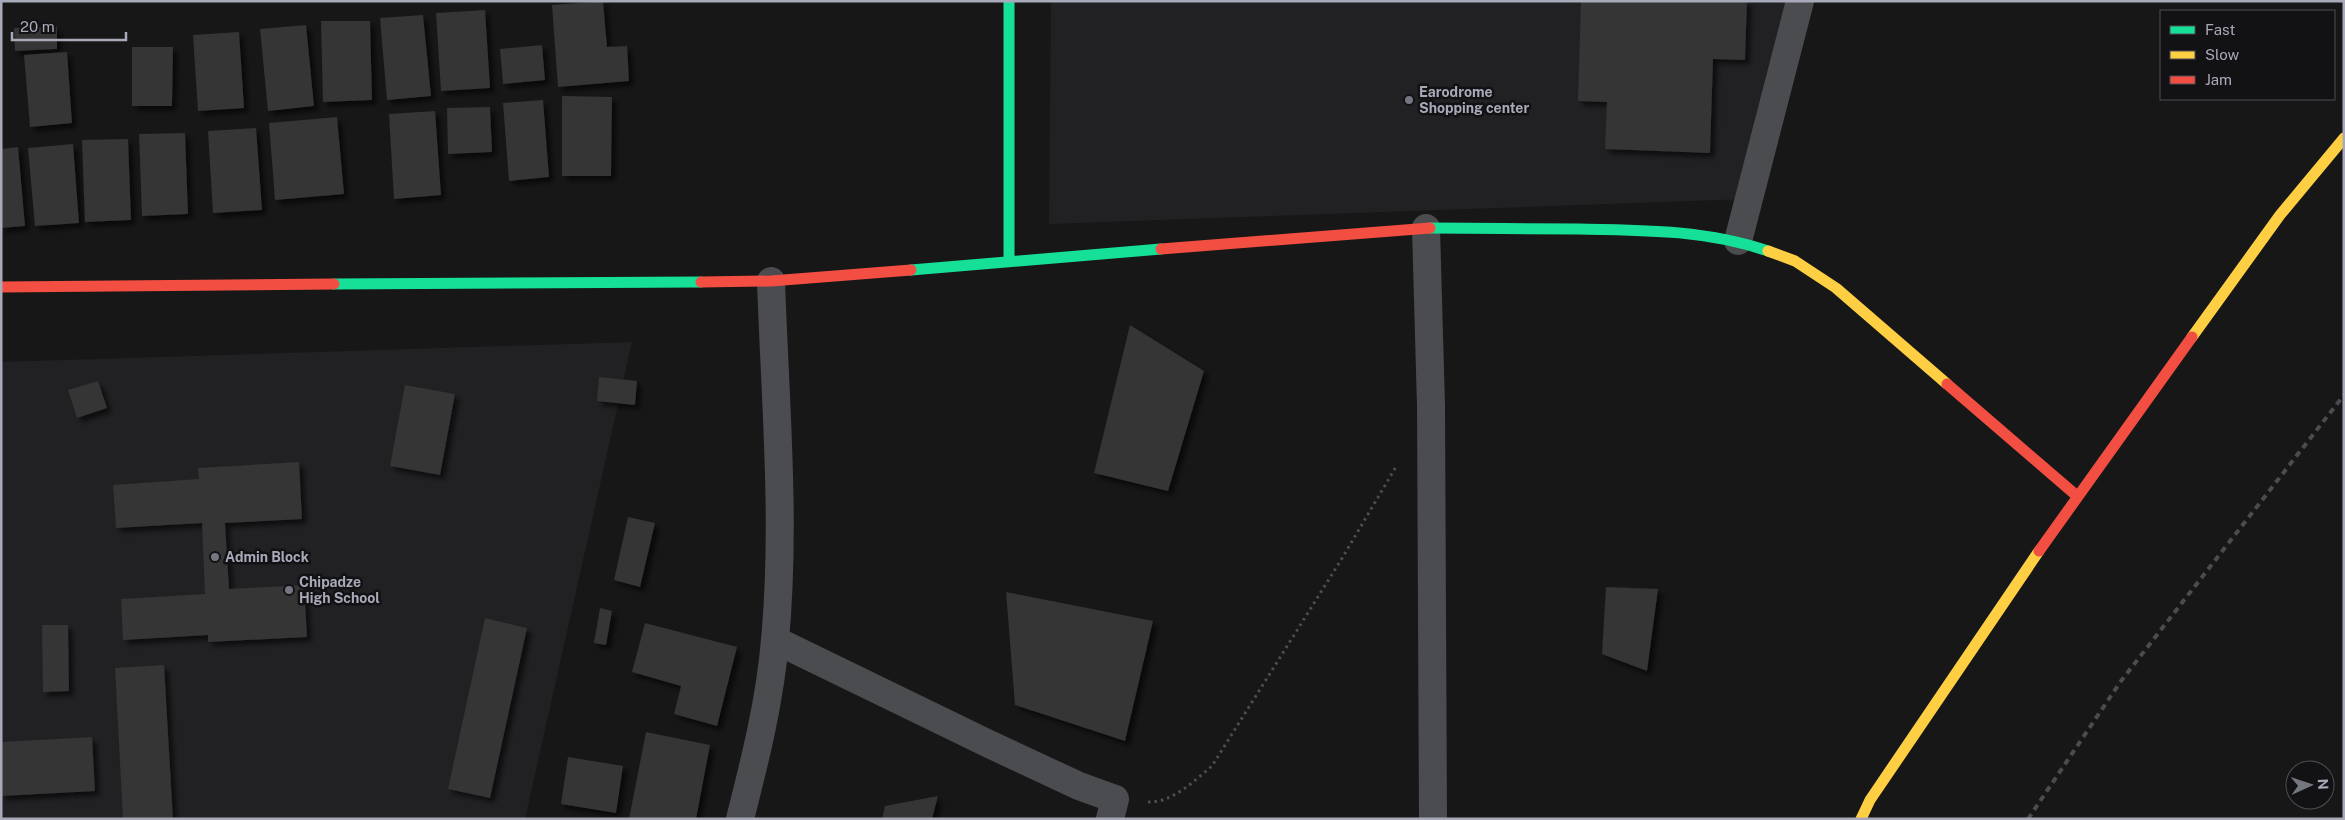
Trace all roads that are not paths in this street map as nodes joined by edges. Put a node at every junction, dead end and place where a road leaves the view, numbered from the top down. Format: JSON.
{"nodes":[{"id":1,"x":1008,"y":1,"type":"edge"},
{"id":2,"x":1800,"y":1,"type":"edge"},
{"id":3,"x":2344,"y":138,"type":"edge"},
{"id":4,"x":1426,"y":228,"type":"junction"},
{"id":5,"x":1738,"y":241,"type":"junction"},
{"id":6,"x":1009,"y":261,"type":"junction"},
{"id":7,"x":771,"y":281,"type":"junction"},
{"id":8,"x":1,"y":287,"type":"edge"},
{"id":9,"x":2077,"y":496,"type":"junction"},
{"id":10,"x":775,"y":640,"type":"junction"},
{"id":11,"x":1112,"y":809,"type":"edge"},
{"id":12,"x":740,"y":819,"type":"edge"},
{"id":13,"x":1433,"y":819,"type":"edge"},
{"id":14,"x":1860,"y":819,"type":"edge"}],
"edges":[{"from":1,"to":6,"type":"street"},
{"from":2,"to":5,"type":"street"},
{"from":3,"to":9,"type":"street"},
{"from":4,"to":5,"type":"street"},
{"from":4,"to":6,"type":"street"},
{"from":4,"to":13,"type":"street"},
{"from":5,"to":9,"type":"street"},
{"from":6,"to":7,"type":"street"},
{"from":7,"to":8,"type":"street"},
{"from":7,"to":10,"type":"street"},
{"from":9,"to":14,"type":"street"},
{"from":10,"to":11,"type":"street"},
{"from":10,"to":12,"type":"street"}]}
